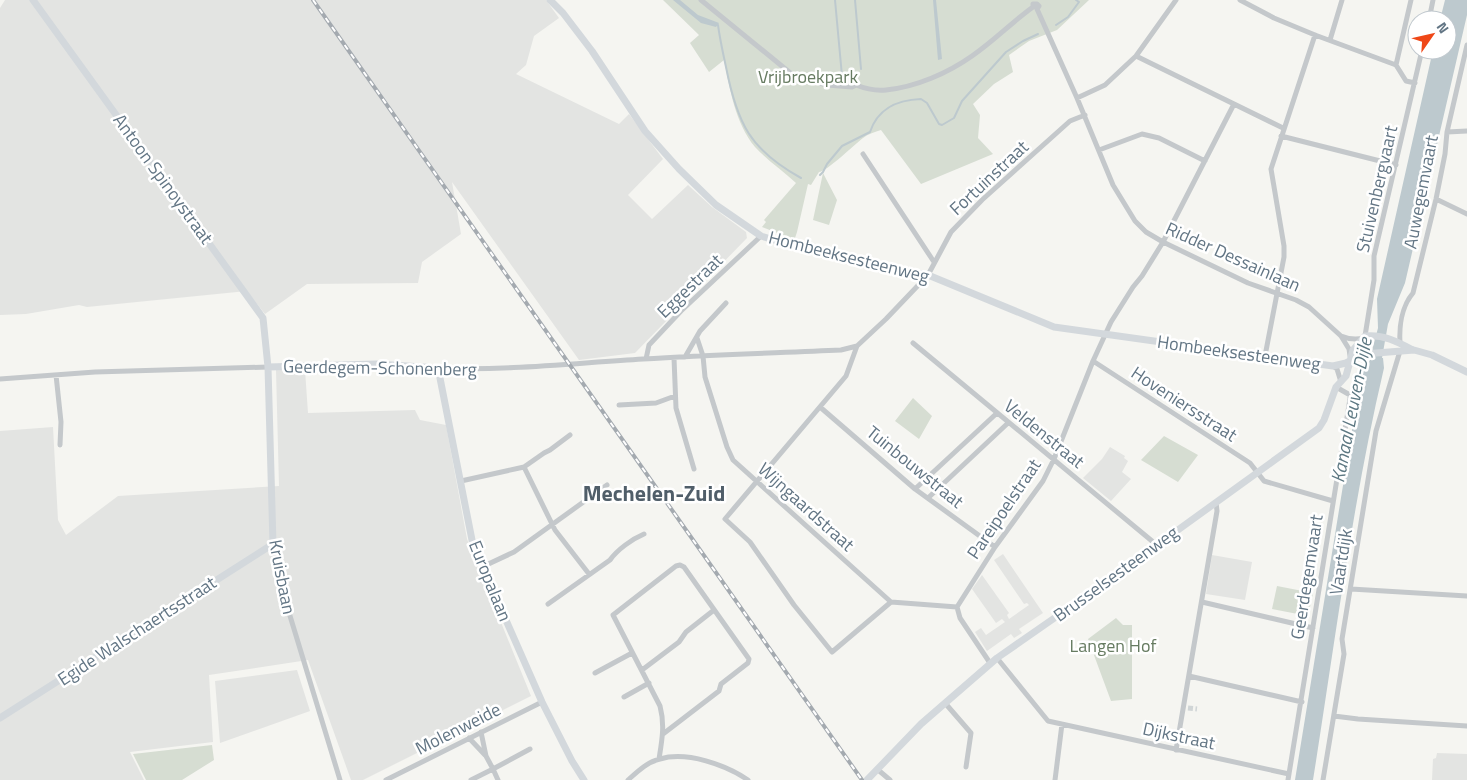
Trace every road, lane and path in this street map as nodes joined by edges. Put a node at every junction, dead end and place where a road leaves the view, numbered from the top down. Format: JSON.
{"nodes":[{"id":1,"x":33,"y":0,"type":"edge"},
{"id":2,"x":550,"y":0,"type":"edge"},
{"id":3,"x":701,"y":0,"type":"edge"},
{"id":4,"x":1176,"y":0,"type":"edge"},
{"id":5,"x":1240,"y":0,"type":"edge"},
{"id":6,"x":1342,"y":0,"type":"edge"},
{"id":7,"x":1410,"y":0,"type":"edge"},
{"id":8,"x":1315,"y":35,"type":"junction"},
{"id":9,"x":1330,"y":40,"type":"junction"},
{"id":10,"x":1467,"y":45,"type":"edge"},
{"id":11,"x":1136,"y":56,"type":"junction"},
{"id":12,"x":1420,"y":60,"type":"edge"},
{"id":13,"x":1396,"y":65,"type":"junction"},
{"id":14,"x":1415,"y":83,"type":"junction"},
{"id":15,"x":1077,"y":98,"type":"junction"},
{"id":16,"x":1234,"y":104,"type":"junction"},
{"id":17,"x":1085,"y":116,"type":"junction"},
{"id":18,"x":1283,"y":128,"type":"junction"},
{"id":19,"x":1467,"y":130,"type":"edge"},
{"id":20,"x":1446,"y":132,"type":"junction"},
{"id":21,"x":1281,"y":136,"type":"junction"},
{"id":22,"x":1099,"y":150,"type":"junction"},
{"id":23,"x":862,"y":154,"type":"dead end"},
{"id":24,"x":1205,"y":161,"type":"junction"},
{"id":25,"x":1396,"y":165,"type":"junction"},
{"id":26,"x":1436,"y":200,"type":"junction"},
{"id":27,"x":1467,"y":214,"type":"edge"},
{"id":28,"x":761,"y":236,"type":"junction"},
{"id":29,"x":1163,"y":242,"type":"junction"},
{"id":30,"x":934,"y":262,"type":"junction"},
{"id":31,"x":928,"y":275,"type":"junction"},
{"id":32,"x":1277,"y":293,"type":"junction"},
{"id":33,"x":726,"y":303,"type":"dead end"},
{"id":34,"x":1105,"y":336,"type":"junction"},
{"id":35,"x":1341,"y":336,"type":"junction"},
{"id":36,"x":1367,"y":336,"type":"junction"},
{"id":37,"x":697,"y":338,"type":"junction"},
{"id":38,"x":913,"y":343,"type":"dead end"},
{"id":39,"x":1400,"y":343,"type":"junction"},
{"id":40,"x":857,"y":346,"type":"junction"},
{"id":41,"x":1414,"y":350,"type":"junction"},
{"id":42,"x":1400,"y":351,"type":"junction"},
{"id":43,"x":703,"y":356,"type":"junction"},
{"id":44,"x":1265,"y":356,"type":"junction"},
{"id":45,"x":684,"y":357,"type":"junction"},
{"id":46,"x":674,"y":358,"type":"junction"},
{"id":47,"x":646,"y":359,"type":"junction"},
{"id":48,"x":1093,"y":361,"type":"junction"},
{"id":49,"x":1350,"y":361,"type":"junction"},
{"id":50,"x":1333,"y":366,"type":"junction"},
{"id":51,"x":268,"y":367,"type":"junction"},
{"id":52,"x":438,"y":368,"type":"junction"},
{"id":53,"x":1467,"y":372,"type":"edge"},
{"id":54,"x":56,"y":375,"type":"junction"},
{"id":55,"x":0,"y":380,"type":"edge"},
{"id":56,"x":1339,"y":385,"type":"junction"},
{"id":57,"x":676,"y":396,"type":"junction"},
{"id":58,"x":619,"y":406,"type":"dead end"},
{"id":59,"x":820,"y":407,"type":"junction"},
{"id":60,"x":997,"y":413,"type":"junction"},
{"id":61,"x":1008,"y":423,"type":"junction"},
{"id":62,"x":570,"y":435,"type":"dead end"},
{"id":63,"x":60,"y":445,"type":"dead end"},
{"id":64,"x":1054,"y":459,"type":"junction"},
{"id":65,"x":524,"y":467,"type":"junction"},
{"id":66,"x":694,"y":470,"type":"dead end"},
{"id":67,"x":1258,"y":472,"type":"junction"},
{"id":68,"x":460,"y":481,"type":"junction"},
{"id":69,"x":757,"y":481,"type":"junction"},
{"id":70,"x":607,"y":485,"type":"dead end"},
{"id":71,"x":915,"y":489,"type":"junction"},
{"id":72,"x":928,"y":498,"type":"junction"},
{"id":73,"x":1333,"y":501,"type":"junction"},
{"id":74,"x":1216,"y":502,"type":"junction"},
{"id":75,"x":552,"y":525,"type":"junction"},
{"id":76,"x":644,"y":534,"type":"dead end"},
{"id":77,"x":273,"y":544,"type":"junction"},
{"id":78,"x":1156,"y":546,"type":"junction"},
{"id":79,"x":995,"y":547,"type":"junction"},
{"id":80,"x":482,"y":567,"type":"junction"},
{"id":81,"x":589,"y":574,"type":"junction"},
{"id":82,"x":1351,"y":589,"type":"junction"},
{"id":83,"x":1467,"y":596,"type":"edge"},
{"id":84,"x":892,"y":602,"type":"junction"},
{"id":85,"x":1202,"y":602,"type":"junction"},
{"id":86,"x":548,"y":604,"type":"dead end"},
{"id":87,"x":957,"y":607,"type":"junction"},
{"id":88,"x":714,"y":610,"type":"junction"},
{"id":89,"x":1313,"y":628,"type":"junction"},
{"id":90,"x":632,"y":653,"type":"junction"},
{"id":91,"x":997,"y":658,"type":"junction"},
{"id":92,"x":990,"y":663,"type":"junction"},
{"id":93,"x":642,"y":670,"type":"junction"},
{"id":94,"x":595,"y":673,"type":"dead end"},
{"id":95,"x":1189,"y":676,"type":"junction"},
{"id":96,"x":649,"y":682,"type":"junction"},
{"id":97,"x":624,"y":697,"type":"dead end"},
{"id":98,"x":542,"y":702,"type":"junction"},
{"id":99,"x":1302,"y":702,"type":"junction"},
{"id":100,"x":945,"y":703,"type":"junction"},
{"id":101,"x":1334,"y":716,"type":"junction"},
{"id":102,"x":0,"y":718,"type":"edge"},
{"id":103,"x":1062,"y":724,"type":"junction"},
{"id":104,"x":1467,"y":726,"type":"edge"},
{"id":105,"x":481,"y":732,"type":"junction"},
{"id":106,"x":664,"y":734,"type":"junction"},
{"id":107,"x":469,"y":738,"type":"junction"},
{"id":108,"x":530,"y":749,"type":"dead end"},
{"id":109,"x":1176,"y":750,"type":"junction"},
{"id":110,"x":486,"y":756,"type":"junction"},
{"id":111,"x":659,"y":759,"type":"junction"},
{"id":112,"x":966,"y":766,"type":"dead end"},
{"id":113,"x":492,"y":769,"type":"junction"},
{"id":114,"x":877,"y":769,"type":"junction"},
{"id":115,"x":1289,"y":777,"type":"edge"},
{"id":116,"x":340,"y":780,"type":"edge"},
{"id":117,"x":386,"y":780,"type":"edge"},
{"id":118,"x":471,"y":780,"type":"edge"},
{"id":119,"x":498,"y":780,"type":"edge"},
{"id":120,"x":584,"y":780,"type":"edge"},
{"id":121,"x":628,"y":780,"type":"edge"},
{"id":122,"x":748,"y":780,"type":"edge"},
{"id":123,"x":867,"y":780,"type":"edge"},
{"id":124,"x":890,"y":780,"type":"edge"},
{"id":125,"x":1055,"y":780,"type":"edge"},
{"id":126,"x":1323,"y":780,"type":"edge"}],
"edges":[{"from":1,"to":51,"type":"street","name":"Antoon Spinoystraat"},
{"from":2,"to":28,"type":"street","name":"Hombeeksesteenweg"},
{"from":3,"to":15,"type":"street","name":"Ridder Dessainlaan"},
{"from":4,"to":11,"type":"street"},
{"from":5,"to":8,"type":"street"},
{"from":6,"to":9,"type":"street"},
{"from":7,"to":13,"type":"street"},
{"from":8,"to":9,"type":"street"},
{"from":8,"to":18,"type":"street"},
{"from":9,"to":13,"type":"street"},
{"from":10,"to":20,"type":"street","name":"Auwegemvaart"},
{"from":11,"to":15,"type":"street"},
{"from":11,"to":16,"type":"street"},
{"from":12,"to":14,"type":"street","name":"Stuivenbergvaart"},
{"from":13,"to":14,"type":"street"},
{"from":14,"to":25,"type":"street","name":"Stuivenbergvaart"},
{"from":15,"to":17,"type":"street","name":"Ridder Dessainlaan"},
{"from":16,"to":18,"type":"street"},
{"from":16,"to":24,"type":"street","name":"Pareipoelstraat"},
{"from":17,"to":22,"type":"street","name":"Ridder Dessainlaan"},
{"from":17,"to":30,"type":"street","name":"Fortuinstraat"},
{"from":18,"to":21,"type":"street"},
{"from":19,"to":20,"type":"street"},
{"from":20,"to":26,"type":"street","name":"Auwegemvaart"},
{"from":21,"to":25,"type":"street"},
{"from":21,"to":32,"type":"street"},
{"from":22,"to":24,"type":"street"},
{"from":22,"to":29,"type":"street","name":"Ridder Dessainlaan"},
{"from":23,"to":30,"type":"street"},
{"from":24,"to":29,"type":"street","name":"Pareipoelstraat"},
{"from":25,"to":36,"type":"street","name":"Stuivenbergvaart"},
{"from":26,"to":27,"type":"street"},
{"from":26,"to":39,"type":"street","name":"Auwegemvaart"},
{"from":28,"to":31,"type":"street","name":"Hombeeksesteenweg"},
{"from":28,"to":47,"type":"street","name":"Eggestraat"},
{"from":29,"to":32,"type":"street","name":"Ridder Dessainlaan"},
{"from":29,"to":34,"type":"street","name":"Pareipoelstraat"},
{"from":30,"to":31,"type":"street","name":"Fortuinstraat"},
{"from":31,"to":34,"type":"street","name":"Hombeeksesteenweg"},
{"from":31,"to":40,"type":"street"},
{"from":32,"to":35,"type":"street","name":"Ridder Dessainlaan"},
{"from":32,"to":44,"type":"street"},
{"from":33,"to":37,"type":"street"},
{"from":34,"to":44,"type":"street","name":"Hombeeksesteenweg"},
{"from":34,"to":48,"type":"street","name":"Pareipoelstraat"},
{"from":35,"to":36,"type":"street"},
{"from":35,"to":49,"type":"street","name":"Ridder Dessainlaan"},
{"from":36,"to":39,"type":"street"},
{"from":36,"to":49,"type":"street","name":"Brusselsesteenweg"},
{"from":37,"to":43,"type":"street","name":"Wijngaardstraat"},
{"from":37,"to":45,"type":"street"},
{"from":38,"to":60,"type":"street","name":"Veldenstraat"},
{"from":39,"to":41,"type":"street"},
{"from":40,"to":43,"type":"street","name":"Geerdegem-Schonenberg"},
{"from":40,"to":59,"type":"street"},
{"from":41,"to":42,"type":"street","name":"Hombeeksesteenweg"},
{"from":41,"to":53,"type":"street"},
{"from":42,"to":49,"type":"street","name":"Hombeeksesteenweg"},
{"from":42,"to":82,"type":"street","name":"Vaartdijk"},
{"from":43,"to":45,"type":"street","name":"Geerdegem-Schonenberg"},
{"from":43,"to":69,"type":"street","name":"Wijngaardstraat"},
{"from":44,"to":50,"type":"street","name":"Hombeeksesteenweg"},
{"from":45,"to":46,"type":"street","name":"Geerdegem-Schonenberg"},
{"from":46,"to":47,"type":"street","name":"Geerdegem-Schonenberg"},
{"from":46,"to":57,"type":"street"},
{"from":47,"to":52,"type":"street","name":"Geerdegem-Schonenberg"},
{"from":48,"to":64,"type":"street","name":"Pareipoelstraat"},
{"from":48,"to":67,"type":"street","name":"Hoveniersstraat"},
{"from":49,"to":50,"type":"street","name":"Hombeeksesteenweg"},
{"from":49,"to":56,"type":"street","name":"Brusselsesteenweg"},
{"from":50,"to":56,"type":"street","name":"Hombeeksesteenweg"},
{"from":51,"to":52,"type":"street","name":"Geerdegem-Schonenberg"},
{"from":51,"to":54,"type":"street","name":"Geerdegem-Schonenberg"},
{"from":51,"to":77,"type":"street","name":"Kruisbaan"},
{"from":52,"to":68,"type":"street","name":"Europalaan"},
{"from":54,"to":55,"type":"street","name":"Geerdegem-Schonenberg"},
{"from":54,"to":63,"type":"street"},
{"from":56,"to":67,"type":"street","name":"Brusselsesteenweg"},
{"from":56,"to":73,"type":"street","name":"Geerdegemvaart"},
{"from":57,"to":58,"type":"street"},
{"from":57,"to":66,"type":"street"},
{"from":59,"to":69,"type":"street"},
{"from":59,"to":71,"type":"street","name":"Tuinbouwstraat"},
{"from":60,"to":61,"type":"street","name":"Veldenstraat"},
{"from":60,"to":71,"type":"street"},
{"from":61,"to":64,"type":"street","name":"Veldenstraat"},
{"from":61,"to":72,"type":"street"},
{"from":62,"to":65,"type":"street"},
{"from":64,"to":78,"type":"street","name":"Veldenstraat"},
{"from":64,"to":79,"type":"street","name":"Pareipoelstraat"},
{"from":65,"to":68,"type":"street"},
{"from":65,"to":75,"type":"street"},
{"from":67,"to":73,"type":"street","name":"Hoveniersstraat"},
{"from":67,"to":74,"type":"street","name":"Brusselsesteenweg"},
{"from":68,"to":80,"type":"street","name":"Europalaan"},
{"from":69,"to":84,"type":"street","name":"Wijngaardstraat"},
{"from":69,"to":84,"type":"street"},
{"from":70,"to":75,"type":"street"},
{"from":71,"to":72,"type":"street","name":"Tuinbouwstraat"},
{"from":72,"to":79,"type":"street","name":"Tuinbouwstraat"},
{"from":73,"to":89,"type":"street","name":"Geerdegemvaart"},
{"from":74,"to":78,"type":"street","name":"Brusselsesteenweg"},
{"from":74,"to":85,"type":"street"},
{"from":75,"to":80,"type":"street"},
{"from":75,"to":81,"type":"street"},
{"from":76,"to":81,"type":"street"},
{"from":77,"to":102,"type":"street","name":"Egide Walschaertsstraat"},
{"from":77,"to":116,"type":"street","name":"Kruisbaan"},
{"from":78,"to":91,"type":"street","name":"Brusselsesteenweg"},
{"from":79,"to":87,"type":"street","name":"Pareipoelstraat"},
{"from":80,"to":98,"type":"street","name":"Europalaan"},
{"from":81,"to":86,"type":"street"},
{"from":82,"to":83,"type":"street"},
{"from":82,"to":101,"type":"street","name":"Vaartdijk"},
{"from":84,"to":87,"type":"street"},
{"from":85,"to":89,"type":"street"},
{"from":85,"to":95,"type":"street"},
{"from":87,"to":92,"type":"street"},
{"from":88,"to":90,"type":"street"},
{"from":88,"to":93,"type":"street"},
{"from":88,"to":106,"type":"street"},
{"from":89,"to":99,"type":"street","name":"Geerdegemvaart"},
{"from":90,"to":93,"type":"street"},
{"from":90,"to":94,"type":"street"},
{"from":91,"to":92,"type":"street","name":"Brusselsesteenweg"},
{"from":91,"to":103,"type":"street","name":"Dijkstraat"},
{"from":92,"to":100,"type":"street","name":"Brusselsesteenweg"},
{"from":93,"to":96,"type":"street"},
{"from":95,"to":99,"type":"street"},
{"from":95,"to":109,"type":"street"},
{"from":96,"to":97,"type":"street"},
{"from":96,"to":106,"type":"street"},
{"from":98,"to":105,"type":"street","name":"Molenweide"},
{"from":98,"to":120,"type":"street","name":"Europalaan"},
{"from":99,"to":115,"type":"street","name":"Geerdegemvaart"},
{"from":100,"to":112,"type":"street"},
{"from":100,"to":114,"type":"street","name":"Brusselsesteenweg"},
{"from":101,"to":104,"type":"street"},
{"from":101,"to":126,"type":"street","name":"Vaartdijk"},
{"from":103,"to":109,"type":"street","name":"Dijkstraat"},
{"from":103,"to":125,"type":"street"},
{"from":105,"to":107,"type":"street","name":"Molenweide"},
{"from":105,"to":110,"type":"street"},
{"from":106,"to":111,"type":"street"},
{"from":107,"to":110,"type":"street"},
{"from":107,"to":117,"type":"street","name":"Molenweide"},
{"from":108,"to":113,"type":"street"},
{"from":109,"to":115,"type":"street","name":"Dijkstraat"},
{"from":110,"to":113,"type":"street"},
{"from":111,"to":121,"type":"street"},
{"from":111,"to":122,"type":"street"},
{"from":113,"to":118,"type":"street"},
{"from":113,"to":119,"type":"street"},
{"from":114,"to":123,"type":"street","name":"Brusselsesteenweg"},
{"from":114,"to":124,"type":"street"}]}
